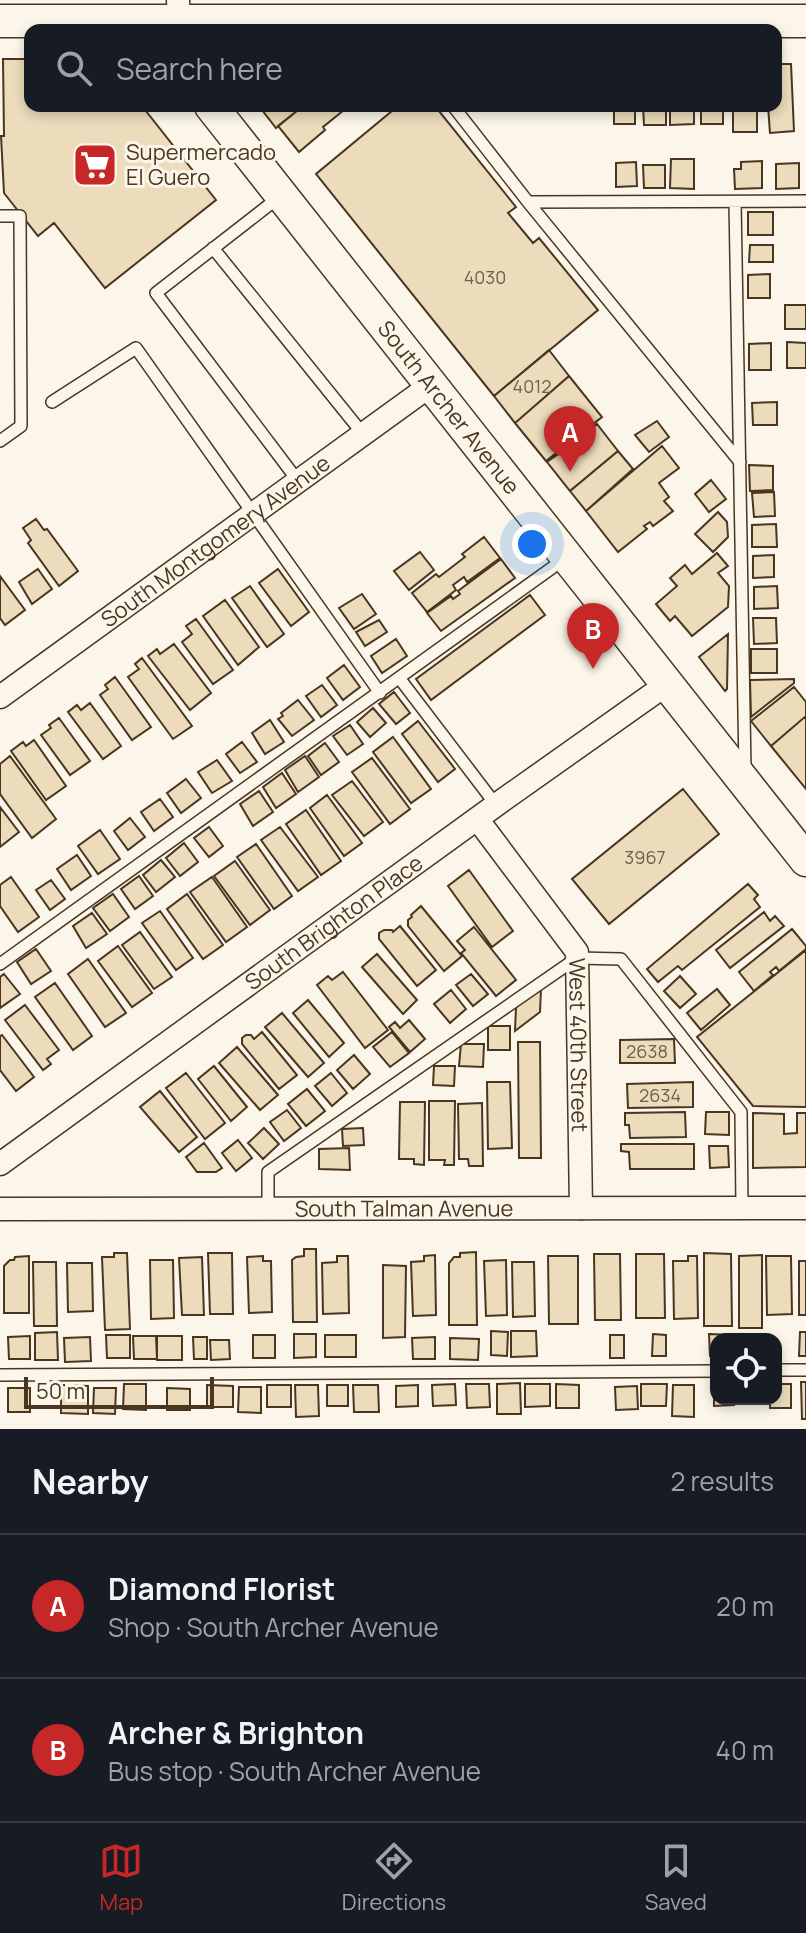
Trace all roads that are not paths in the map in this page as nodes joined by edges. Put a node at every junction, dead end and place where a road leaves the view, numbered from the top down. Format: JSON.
{"nodes":[{"id":1,"x":557,"y":10,"type":"edge"},
{"id":2,"x":156,"y":14,"type":"edge"},
{"id":3,"x":0,"y":21,"type":"edge"},
{"id":4,"x":806,"y":21,"type":"edge"},
{"id":5,"x":368,"y":24,"type":"edge"},
{"id":6,"x":400,"y":24,"type":"edge"},
{"id":7,"x":216,"y":112,"type":"edge"},
{"id":8,"x":458,"y":112,"type":"edge"},
{"id":9,"x":282,"y":195,"type":"junction"},
{"id":10,"x":806,"y":201,"type":"edge"},
{"id":11,"x":528,"y":202,"type":"junction"},
{"id":12,"x":735,"y":202,"type":"junction"},
{"id":13,"x":0,"y":216,"type":"edge"},
{"id":14,"x":213,"y":248,"type":"junction"},
{"id":15,"x":431,"y":385,"type":"junction"},
{"id":16,"x":52,"y":402,"type":"dead end"},
{"id":17,"x":363,"y":434,"type":"junction"},
{"id":18,"x":0,"y":441,"type":"edge"},
{"id":19,"x":740,"y":462,"type":"junction"},
{"id":20,"x":298,"y":481,"type":"junction"},
{"id":21,"x":253,"y":514,"type":"junction"},
{"id":22,"x":567,"y":557,"type":"junction"},
{"id":23,"x":400,"y":679,"type":"junction"},
{"id":24,"x":667,"y":684,"type":"junction"},
{"id":25,"x":380,"y":693,"type":"junction"},
{"id":26,"x":0,"y":697,"type":"edge"},
{"id":27,"x":746,"y":783,"type":"junction"},
{"id":28,"x":496,"y":805,"type":"junction"},
{"id":29,"x":478,"y":820,"type":"junction"},
{"id":30,"x":806,"y":860,"type":"edge"},
{"id":31,"x":577,"y":958,"type":"junction"},
{"id":32,"x":0,"y":964,"type":"edge"},
{"id":33,"x":0,"y":1164,"type":"edge"},
{"id":34,"x":581,"y":1208,"type":"junction"},
{"id":35,"x":742,"y":1208,"type":"junction"},
{"id":36,"x":806,"y":1208,"type":"edge"},
{"id":37,"x":0,"y":1209,"type":"edge"},
{"id":38,"x":268,"y":1209,"type":"junction"},
{"id":39,"x":782,"y":1370,"type":"edge"},
{"id":40,"x":806,"y":1370,"type":"edge"},
{"id":41,"x":710,"y":1371,"type":"edge"},
{"id":42,"x":0,"y":1375,"type":"edge"}],
"edges":[{"from":1,"to":4,"type":"main road"},
{"from":1,"to":6,"type":"main road"},
{"from":2,"to":3,"type":"main road"},
{"from":2,"to":5,"type":"main road"},
{"from":7,"to":9,"type":"main road","name":"South Archer Avenue"},
{"from":8,"to":11,"type":"lane"},
{"from":9,"to":14,"type":"lane"},
{"from":9,"to":15,"type":"main road","name":"South Archer Avenue"},
{"from":10,"to":12,"type":"lane"},
{"from":11,"to":12,"type":"lane"},
{"from":11,"to":19,"type":"lane"},
{"from":12,"to":19,"type":"lane"},
{"from":13,"to":18,"type":"lane"},
{"from":14,"to":17,"type":"lane"},
{"from":14,"to":20,"type":"lane"},
{"from":15,"to":17,"type":"street","name":"South Montgomery Avenue"},
{"from":15,"to":22,"type":"main road","name":"South Archer Avenue"},
{"from":16,"to":21,"type":"lane"},
{"from":17,"to":20,"type":"street","name":"South Montgomery Avenue"},
{"from":19,"to":27,"type":"lane"},
{"from":20,"to":21,"type":"street","name":"South Montgomery Avenue"},
{"from":21,"to":25,"type":"lane"},
{"from":21,"to":26,"type":"street","name":"South Montgomery Avenue"},
{"from":22,"to":23,"type":"lane"},
{"from":22,"to":24,"type":"main road","name":"South Archer Avenue"},
{"from":23,"to":25,"type":"lane"},
{"from":23,"to":28,"type":"lane"},
{"from":24,"to":27,"type":"main road","name":"South Archer Avenue"},
{"from":24,"to":28,"type":"street","name":"South Brighton Place"},
{"from":25,"to":32,"type":"lane"},
{"from":27,"to":30,"type":"main road","name":"South Archer Avenue"},
{"from":28,"to":29,"type":"street","name":"South Brighton Place"},
{"from":29,"to":31,"type":"street","name":"West 40th Street"},
{"from":29,"to":33,"type":"street","name":"South Brighton Place"},
{"from":31,"to":34,"type":"street","name":"West 40th Street"},
{"from":31,"to":35,"type":"lane"},
{"from":31,"to":38,"type":"lane"},
{"from":34,"to":35,"type":"street","name":"South Talman Avenue"},
{"from":34,"to":38,"type":"street","name":"South Talman Avenue"},
{"from":35,"to":36,"type":"street","name":"South Talman Avenue"},
{"from":37,"to":38,"type":"street","name":"South Talman Avenue"},
{"from":39,"to":40,"type":"lane"},
{"from":41,"to":42,"type":"lane"}]}
